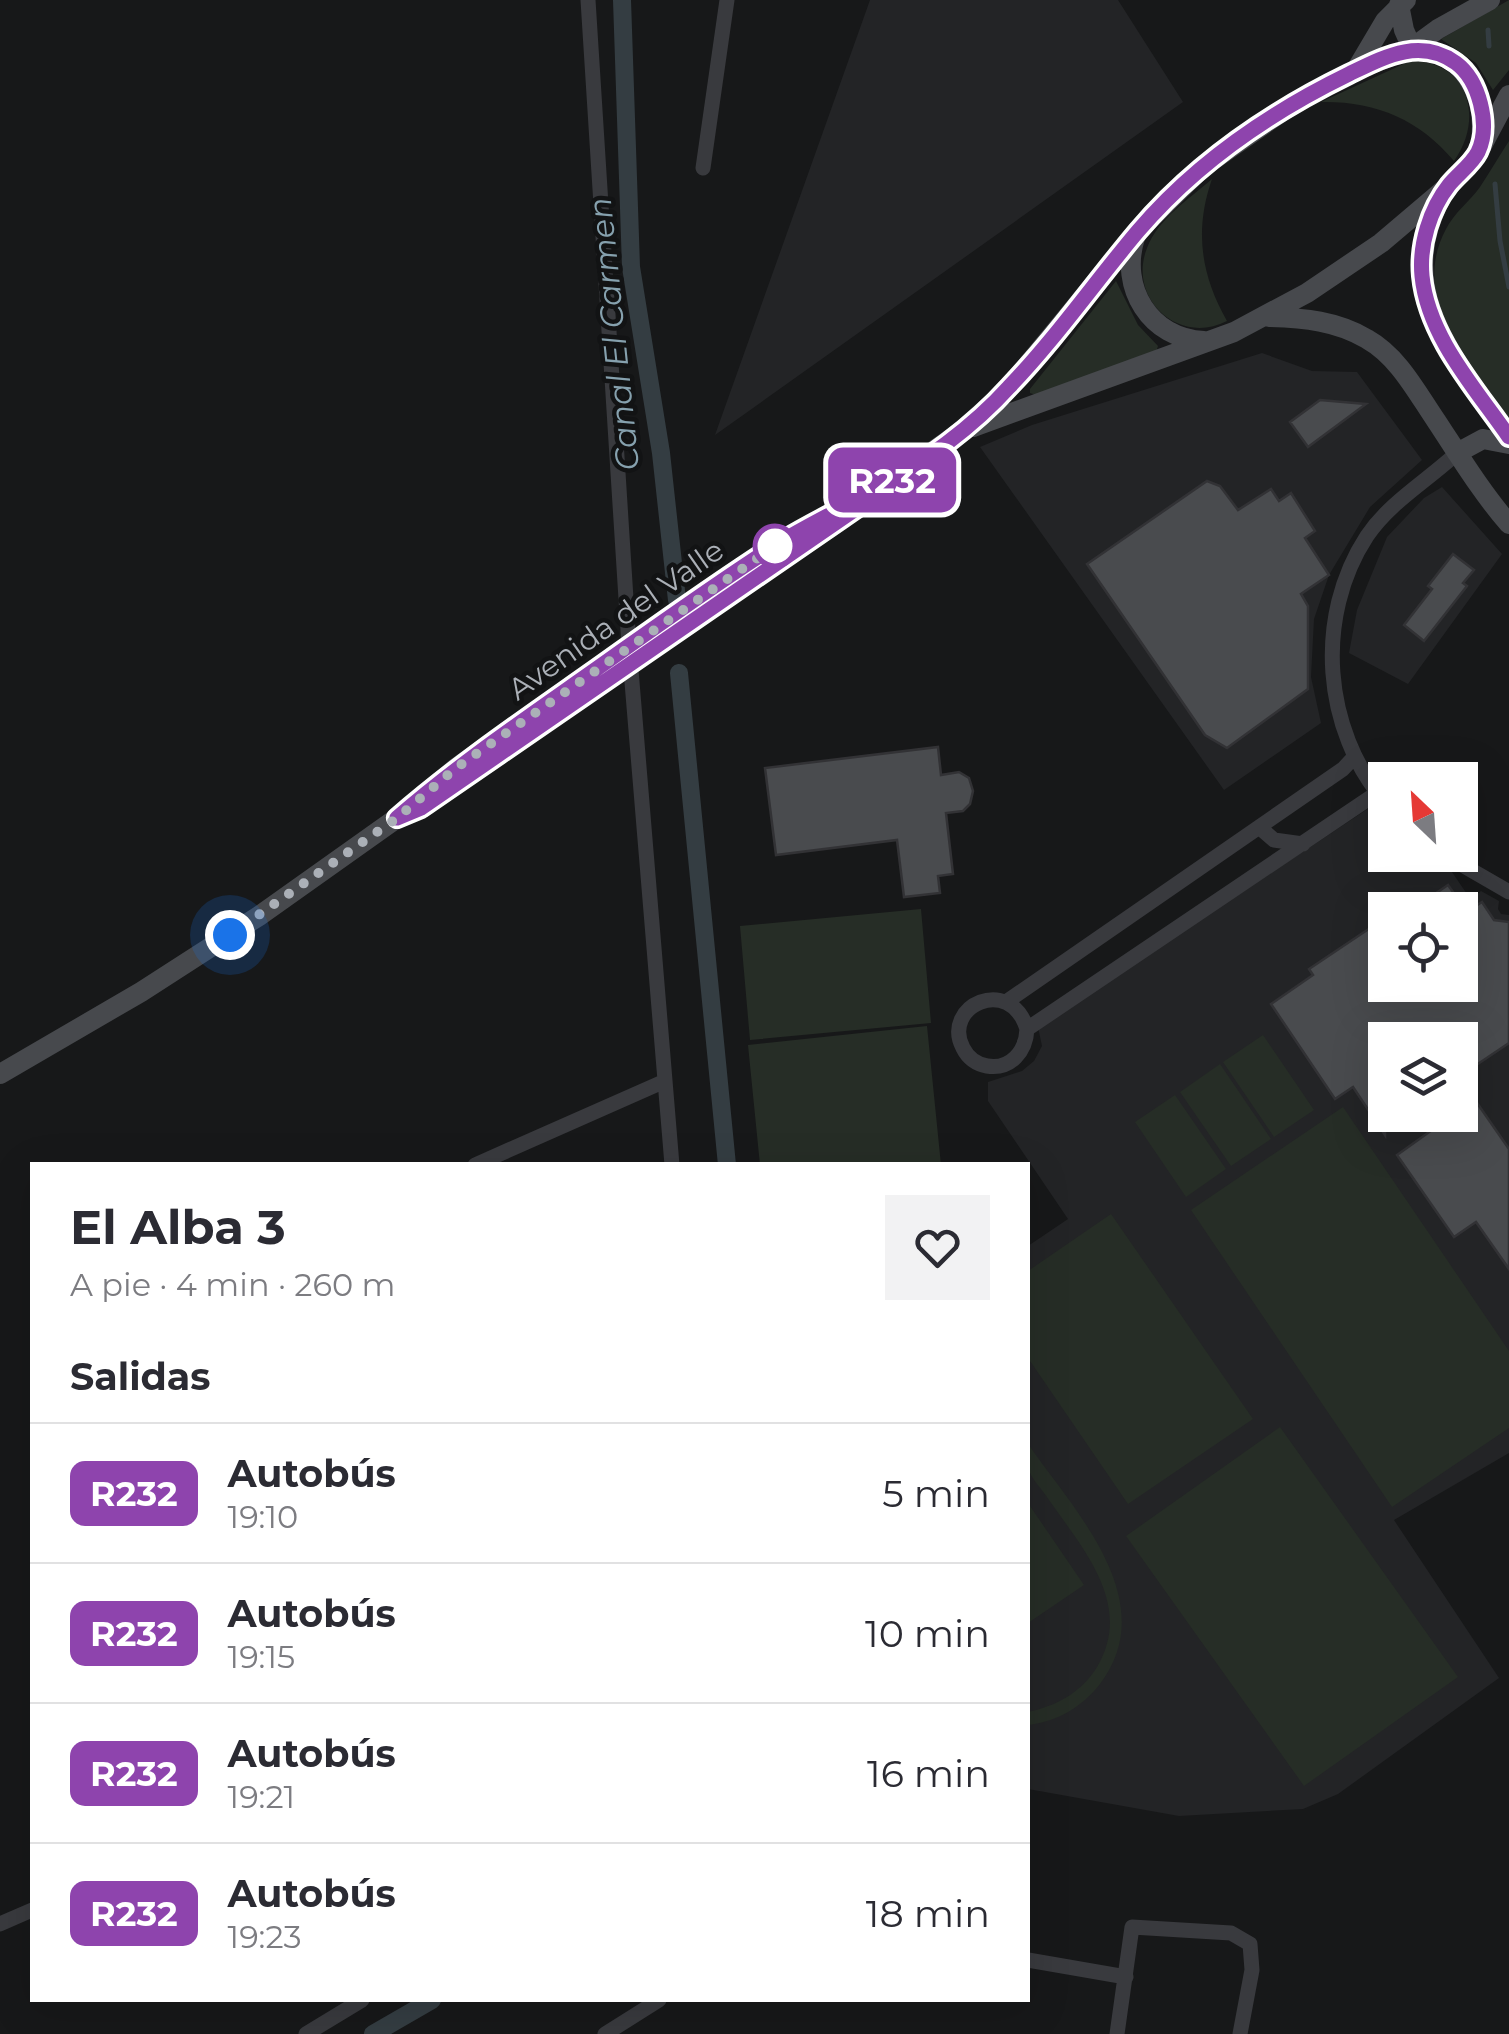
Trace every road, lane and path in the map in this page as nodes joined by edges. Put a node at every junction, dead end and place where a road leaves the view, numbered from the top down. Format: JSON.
{"nodes":[{"id":1,"x":588,"y":0,"type":"edge"},
{"id":2,"x":727,"y":0,"type":"edge"},
{"id":3,"x":1490,"y":0,"type":"edge"},
{"id":4,"x":1403,"y":2,"type":"edge"},
{"id":5,"x":1412,"y":48,"type":"junction"},
{"id":6,"x":1356,"y":70,"type":"junction"},
{"id":7,"x":1509,"y":95,"type":"edge"},
{"id":8,"x":1478,"y":153,"type":"junction"},
{"id":9,"x":704,"y":168,"type":"dead end"},
{"id":10,"x":1447,"y":187,"type":"junction"},
{"id":11,"x":1138,"y":231,"type":"junction"},
{"id":12,"x":1267,"y":316,"type":"junction"},
{"id":13,"x":1205,"y":342,"type":"junction"},
{"id":14,"x":959,"y":433,"type":"junction"},
{"id":15,"x":1509,"y":440,"type":"edge"},
{"id":16,"x":1457,"y":453,"type":"junction"},
{"id":17,"x":1509,"y":524,"type":"edge"},
{"id":18,"x":630,"y":654,"type":"junction"},
{"id":19,"x":1354,"y":756,"type":"junction"},
{"id":20,"x":1368,"y":777,"type":"edge"},
{"id":21,"x":1368,"y":805,"type":"edge"},
{"id":22,"x":1259,"y":827,"type":"junction"},
{"id":23,"x":1304,"y":844,"type":"junction"},
{"id":24,"x":1475,"y":872,"type":"edge"},
{"id":25,"x":1509,"y":892,"type":"edge"},
{"id":26,"x":1006,"y":1002,"type":"junction"},
{"id":27,"x":1027,"y":1029,"type":"junction"},
{"id":28,"x":0,"y":1074,"type":"edge"},
{"id":29,"x":665,"y":1081,"type":"junction"},
{"id":30,"x":482,"y":1162,"type":"edge"},
{"id":31,"x":672,"y":1162,"type":"edge"},
{"id":32,"x":30,"y":1911,"type":"edge"},
{"id":33,"x":0,"y":1924,"type":"edge"},
{"id":34,"x":1030,"y":1960,"type":"edge"},
{"id":35,"x":1126,"y":1976,"type":"junction"},
{"id":36,"x":359,"y":2002,"type":"edge"},
{"id":37,"x":656,"y":2002,"type":"edge"},
{"id":38,"x":607,"y":2033,"type":"edge"},
{"id":39,"x":306,"y":2034,"type":"edge"},
{"id":40,"x":1116,"y":2034,"type":"edge"},
{"id":41,"x":1240,"y":2034,"type":"edge"}],
"edges":[{"from":1,"to":18,"type":"street"},
{"from":2,"to":9,"type":"street"},
{"from":3,"to":5,"type":"street","name":"Avenida del Valle"},
{"from":4,"to":5,"type":"street"},
{"from":4,"to":6,"type":"street"},
{"from":5,"to":6,"type":"street","name":"Avenida del Valle"},
{"from":5,"to":8,"type":"street"},
{"from":6,"to":11,"type":"street","name":"Avenida del Valle"},
{"from":7,"to":8,"type":"street","name":"Avenida del Valle"},
{"from":8,"to":10,"type":"street","name":"Avenida del Valle"},
{"from":10,"to":12,"type":"street","name":"Avenida del Valle"},
{"from":10,"to":15,"type":"street"},
{"from":11,"to":13,"type":"street"},
{"from":11,"to":14,"type":"street","name":"Avenida del Valle"},
{"from":12,"to":13,"type":"street","name":"Avenida del Valle"},
{"from":12,"to":16,"type":"street"},
{"from":13,"to":14,"type":"street","name":"Avenida del Valle"},
{"from":14,"to":18,"type":"street","name":"Avenida del Valle"},
{"from":15,"to":16,"type":"street"},
{"from":16,"to":17,"type":"street"},
{"from":16,"to":19,"type":"street"},
{"from":18,"to":28,"type":"street","name":"Avenida del Valle"},
{"from":18,"to":29,"type":"street"},
{"from":19,"to":20,"type":"street"},
{"from":19,"to":22,"type":"street"},
{"from":21,"to":23,"type":"street"},
{"from":22,"to":23,"type":"street"},
{"from":22,"to":26,"type":"street"},
{"from":23,"to":27,"type":"street"},
{"from":24,"to":25,"type":"street"},
{"from":26,"to":27,"type":"street"},
{"from":26,"to":27,"type":"street"},
{"from":29,"to":30,"type":"street"},
{"from":29,"to":31,"type":"street"},
{"from":32,"to":33,"type":"street"},
{"from":34,"to":35,"type":"street"},
{"from":35,"to":40,"type":"street"},
{"from":35,"to":41,"type":"street"},
{"from":36,"to":39,"type":"street"},
{"from":37,"to":38,"type":"street"}]}
